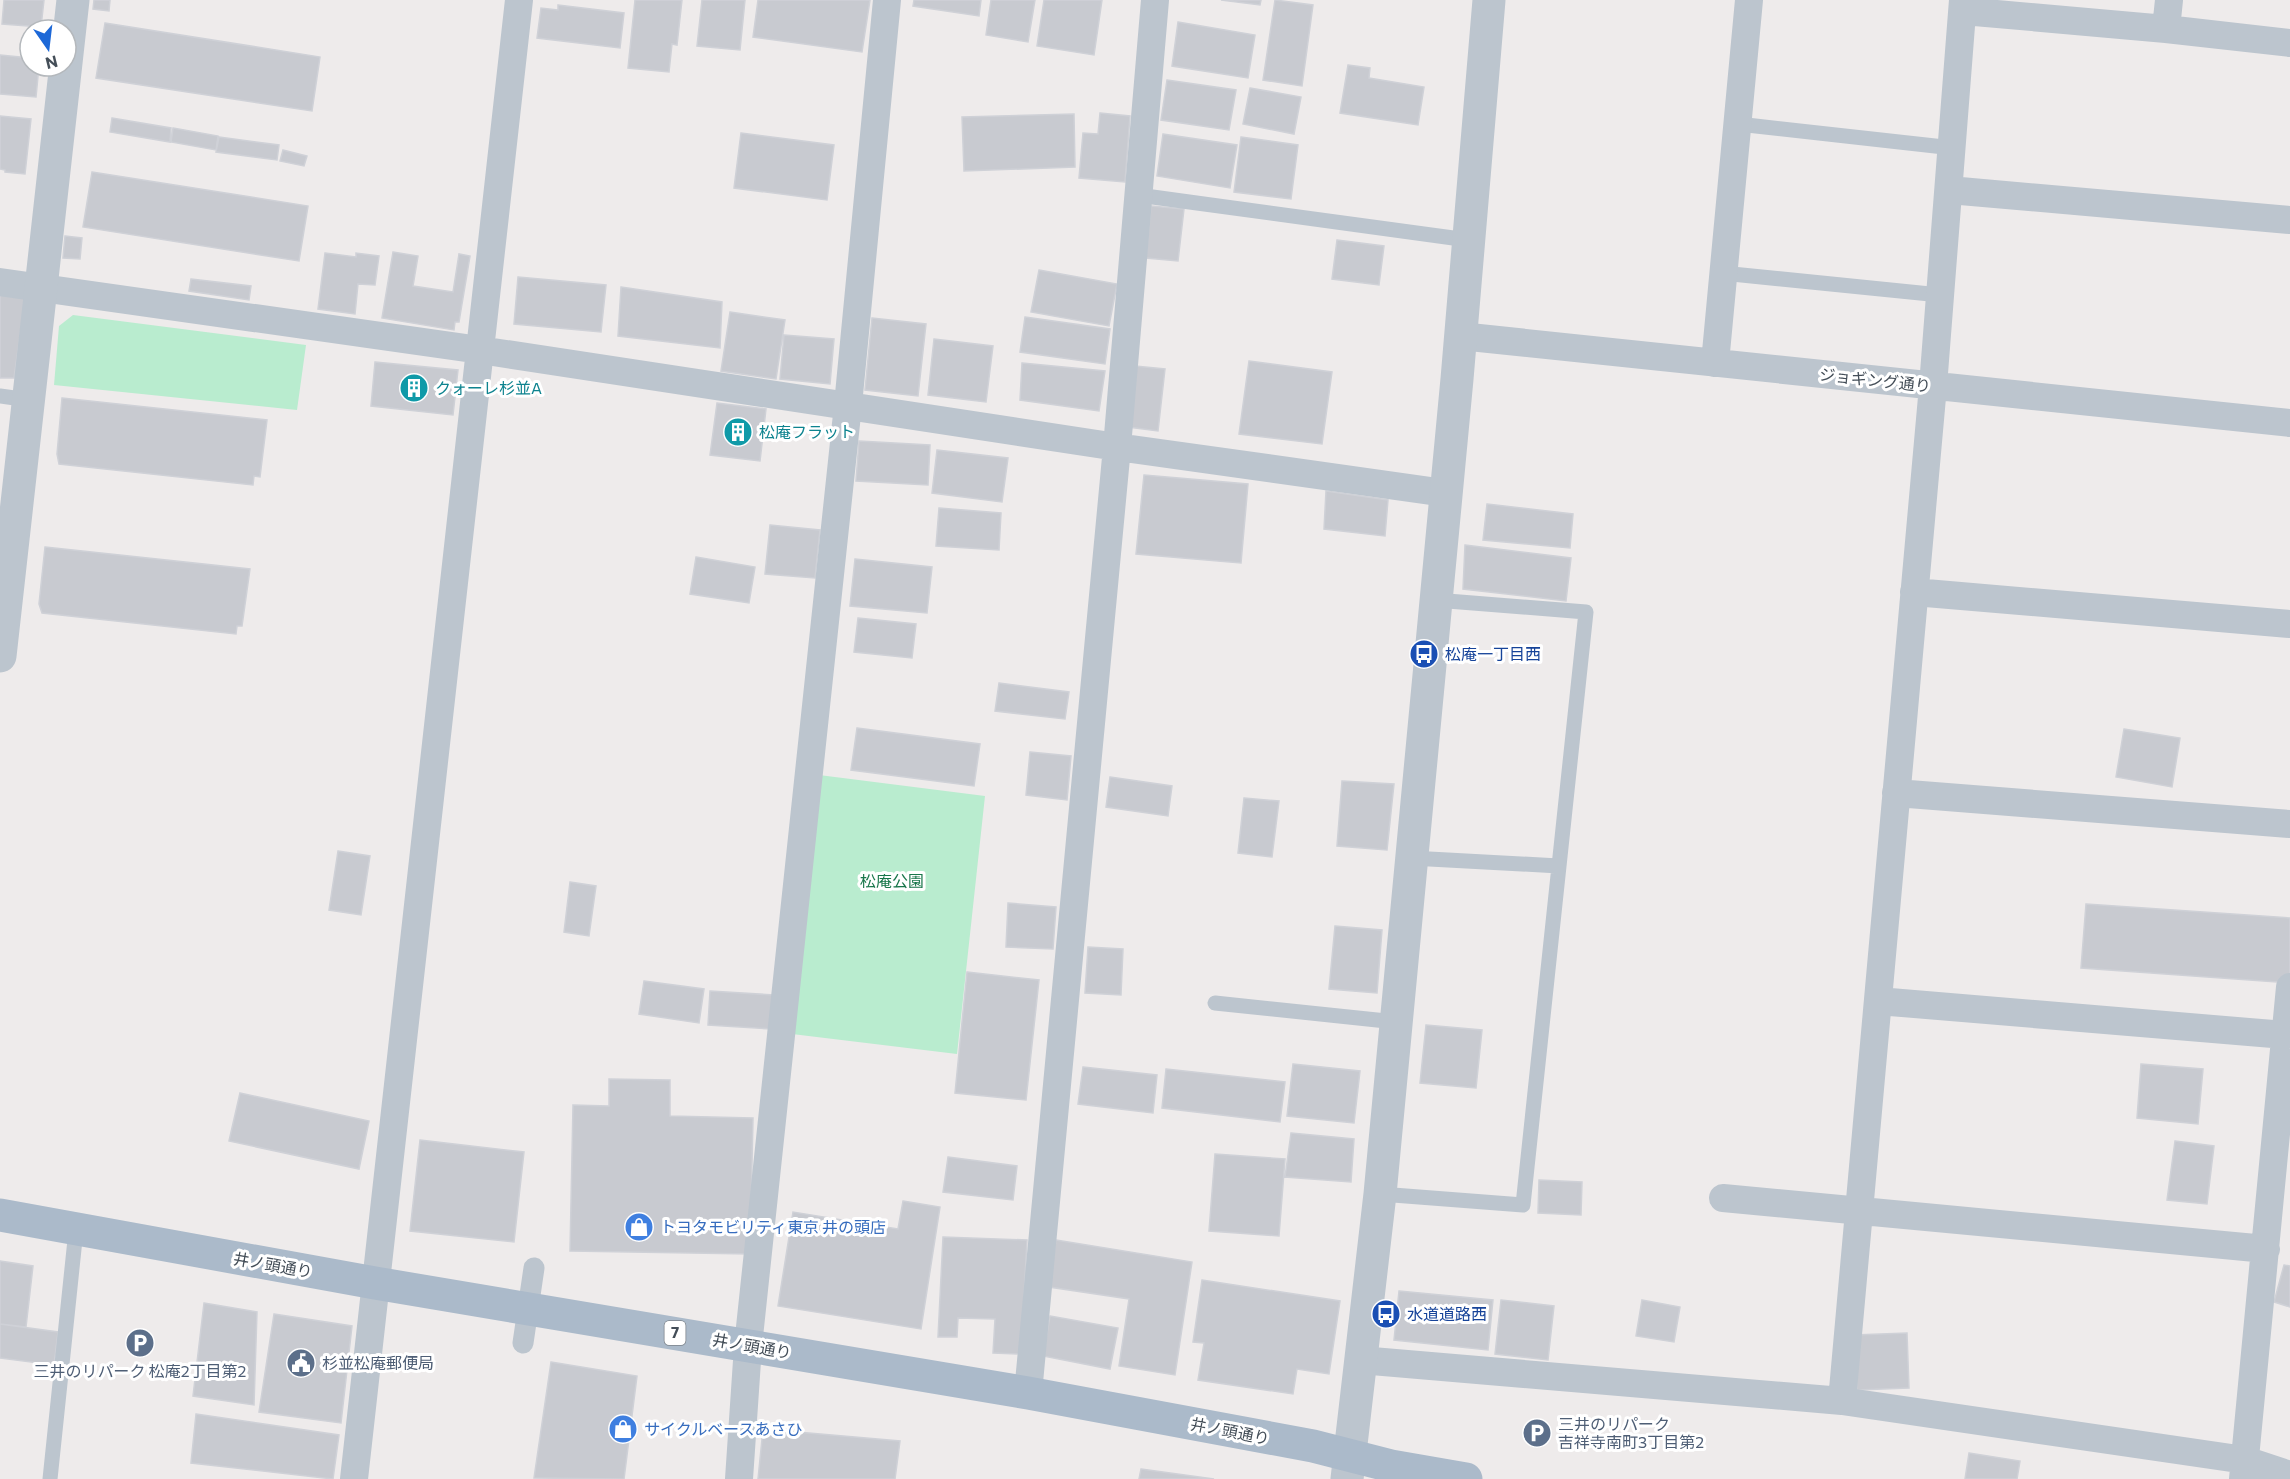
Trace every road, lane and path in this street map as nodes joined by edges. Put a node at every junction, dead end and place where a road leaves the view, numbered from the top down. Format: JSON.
{"nodes":[{"id":1,"x":73,"y":0,"type":"edge"},
{"id":2,"x":519,"y":0,"type":"edge"},
{"id":3,"x":887,"y":0,"type":"edge"},
{"id":4,"x":1155,"y":0,"type":"edge"},
{"id":5,"x":1489,"y":0,"type":"edge"},
{"id":6,"x":1749,"y":0,"type":"edge"},
{"id":7,"x":2169,"y":0,"type":"edge"},
{"id":8,"x":1963,"y":6,"type":"edge"},
{"id":9,"x":2166,"y":29,"type":"junction"},
{"id":10,"x":2290,"y":43,"type":"edge"},
{"id":11,"x":1738,"y":124,"type":"junction"},
{"id":12,"x":1953,"y":148,"type":"junction"},
{"id":13,"x":1949,"y":190,"type":"junction"},
{"id":14,"x":1138,"y":195,"type":"junction"},
{"id":15,"x":2290,"y":220,"type":"edge"},
{"id":16,"x":1468,"y":240,"type":"junction"},
{"id":17,"x":1722,"y":273,"type":"junction"},
{"id":18,"x":0,"y":282,"type":"edge"},
{"id":19,"x":43,"y":287,"type":"junction"},
{"id":20,"x":1940,"y":295,"type":"junction"},
{"id":21,"x":1460,"y":336,"type":"junction"},
{"id":22,"x":480,"y":350,"type":"junction"},
{"id":23,"x":1716,"y":363,"type":"junction"},
{"id":24,"x":1933,"y":386,"type":"junction"},
{"id":25,"x":15,"y":398,"type":"edge"},
{"id":26,"x":848,"y":405,"type":"junction"},
{"id":27,"x":2290,"y":423,"type":"edge"},
{"id":28,"x":1117,"y":447,"type":"junction"},
{"id":29,"x":1445,"y":493,"type":"junction"},
{"id":30,"x":1914,"y":592,"type":"junction"},
{"id":31,"x":1435,"y":600,"type":"junction"},
{"id":32,"x":2290,"y":624,"type":"edge"},
{"id":33,"x":0,"y":656,"type":"edge"},
{"id":34,"x":1896,"y":793,"type":"junction"},
{"id":35,"x":2290,"y":824,"type":"edge"},
{"id":36,"x":1411,"y":858,"type":"junction"},
{"id":37,"x":1559,"y":866,"type":"junction"},
{"id":38,"x":2290,"y":987,"type":"edge"},
{"id":39,"x":1878,"y":1001,"type":"junction"},
{"id":40,"x":1215,"y":1003,"type":"dead end"},
{"id":41,"x":1396,"y":1022,"type":"junction"},
{"id":42,"x":2285,"y":1035,"type":"junction"},
{"id":43,"x":1380,"y":1194,"type":"junction"},
{"id":44,"x":1723,"y":1198,"type":"dead end"},
{"id":45,"x":1859,"y":1210,"type":"junction"},
{"id":46,"x":0,"y":1215,"type":"edge"},
{"id":47,"x":76,"y":1230,"type":"junction"},
{"id":48,"x":2266,"y":1249,"type":"junction"},
{"id":49,"x":534,"y":1268,"type":"dead end"},
{"id":50,"x":375,"y":1283,"type":"junction"},
{"id":51,"x":524,"y":1342,"type":"dead end"},
{"id":52,"x":748,"y":1346,"type":"junction"},
{"id":53,"x":1360,"y":1360,"type":"junction"},
{"id":54,"x":1028,"y":1393,"type":"junction"},
{"id":55,"x":1842,"y":1401,"type":"junction"},
{"id":56,"x":1348,"y":1467,"type":"edge"},
{"id":57,"x":2244,"y":1470,"type":"edge"},
{"id":58,"x":2290,"y":1475,"type":"edge"},
{"id":59,"x":50,"y":1479,"type":"edge"},
{"id":60,"x":354,"y":1479,"type":"edge"},
{"id":61,"x":739,"y":1479,"type":"edge"},
{"id":62,"x":1466,"y":1479,"type":"edge"}],
"edges":[{"from":1,"to":19,"type":"street"},
{"from":2,"to":22,"type":"street"},
{"from":3,"to":26,"type":"street"},
{"from":4,"to":14,"type":"street"},
{"from":5,"to":16,"type":"street"},
{"from":6,"to":11,"type":"street"},
{"from":7,"to":9,"type":"street"},
{"from":8,"to":9,"type":"street"},
{"from":8,"to":12,"type":"street"},
{"from":9,"to":10,"type":"street"},
{"from":11,"to":12,"type":"lane"},
{"from":11,"to":17,"type":"street"},
{"from":12,"to":13,"type":"street"},
{"from":13,"to":15,"type":"street"},
{"from":13,"to":20,"type":"street"},
{"from":14,"to":16,"type":"lane"},
{"from":14,"to":28,"type":"street"},
{"from":16,"to":21,"type":"street"},
{"from":17,"to":20,"type":"lane"},
{"from":17,"to":23,"type":"street"},
{"from":18,"to":19,"type":"street"},
{"from":19,"to":22,"type":"street"},
{"from":19,"to":25,"type":"street"},
{"from":20,"to":24,"type":"street"},
{"from":21,"to":23,"type":"street","name":"ジョギング通り"},
{"from":21,"to":29,"type":"street"},
{"from":22,"to":26,"type":"street"},
{"from":22,"to":50,"type":"street"},
{"from":23,"to":24,"type":"street","name":"ジョギング通り"},
{"from":24,"to":27,"type":"street","name":"ジョギング通り"},
{"from":24,"to":30,"type":"street"},
{"from":25,"to":33,"type":"street"},
{"from":26,"to":28,"type":"street"},
{"from":26,"to":52,"type":"street"},
{"from":28,"to":29,"type":"street"},
{"from":28,"to":54,"type":"street"},
{"from":29,"to":31,"type":"street"},
{"from":30,"to":32,"type":"street"},
{"from":30,"to":34,"type":"street"},
{"from":31,"to":36,"type":"street"},
{"from":31,"to":37,"type":"lane"},
{"from":34,"to":35,"type":"street"},
{"from":34,"to":39,"type":"street"},
{"from":36,"to":37,"type":"lane"},
{"from":36,"to":41,"type":"street"},
{"from":37,"to":43,"type":"lane"},
{"from":38,"to":42,"type":"street"},
{"from":39,"to":42,"type":"street"},
{"from":39,"to":45,"type":"street"},
{"from":40,"to":41,"type":"lane"},
{"from":41,"to":43,"type":"street"},
{"from":42,"to":48,"type":"street"},
{"from":43,"to":53,"type":"street"},
{"from":44,"to":45,"type":"street"},
{"from":45,"to":48,"type":"street"},
{"from":45,"to":55,"type":"street"},
{"from":46,"to":47,"type":"main road","name":"井ノ頭通り","number":"7"},
{"from":47,"to":50,"type":"main road","name":"井ノ頭通り","number":"7"},
{"from":47,"to":59,"type":"lane"},
{"from":48,"to":57,"type":"street"},
{"from":49,"to":51,"type":"street"},
{"from":50,"to":52,"type":"main road","name":"井ノ頭通り","number":"7"},
{"from":50,"to":60,"type":"street"},
{"from":52,"to":54,"type":"main road","name":"井ノ頭通り","number":"7"},
{"from":52,"to":61,"type":"street"},
{"from":53,"to":55,"type":"street"},
{"from":53,"to":56,"type":"street"},
{"from":54,"to":56,"type":"main road","name":"井ノ頭通り","number":"7"},
{"from":55,"to":57,"type":"street"},
{"from":56,"to":62,"type":"main road","name":"井ノ頭通り","number":"7"},
{"from":57,"to":58,"type":"street"}]}
